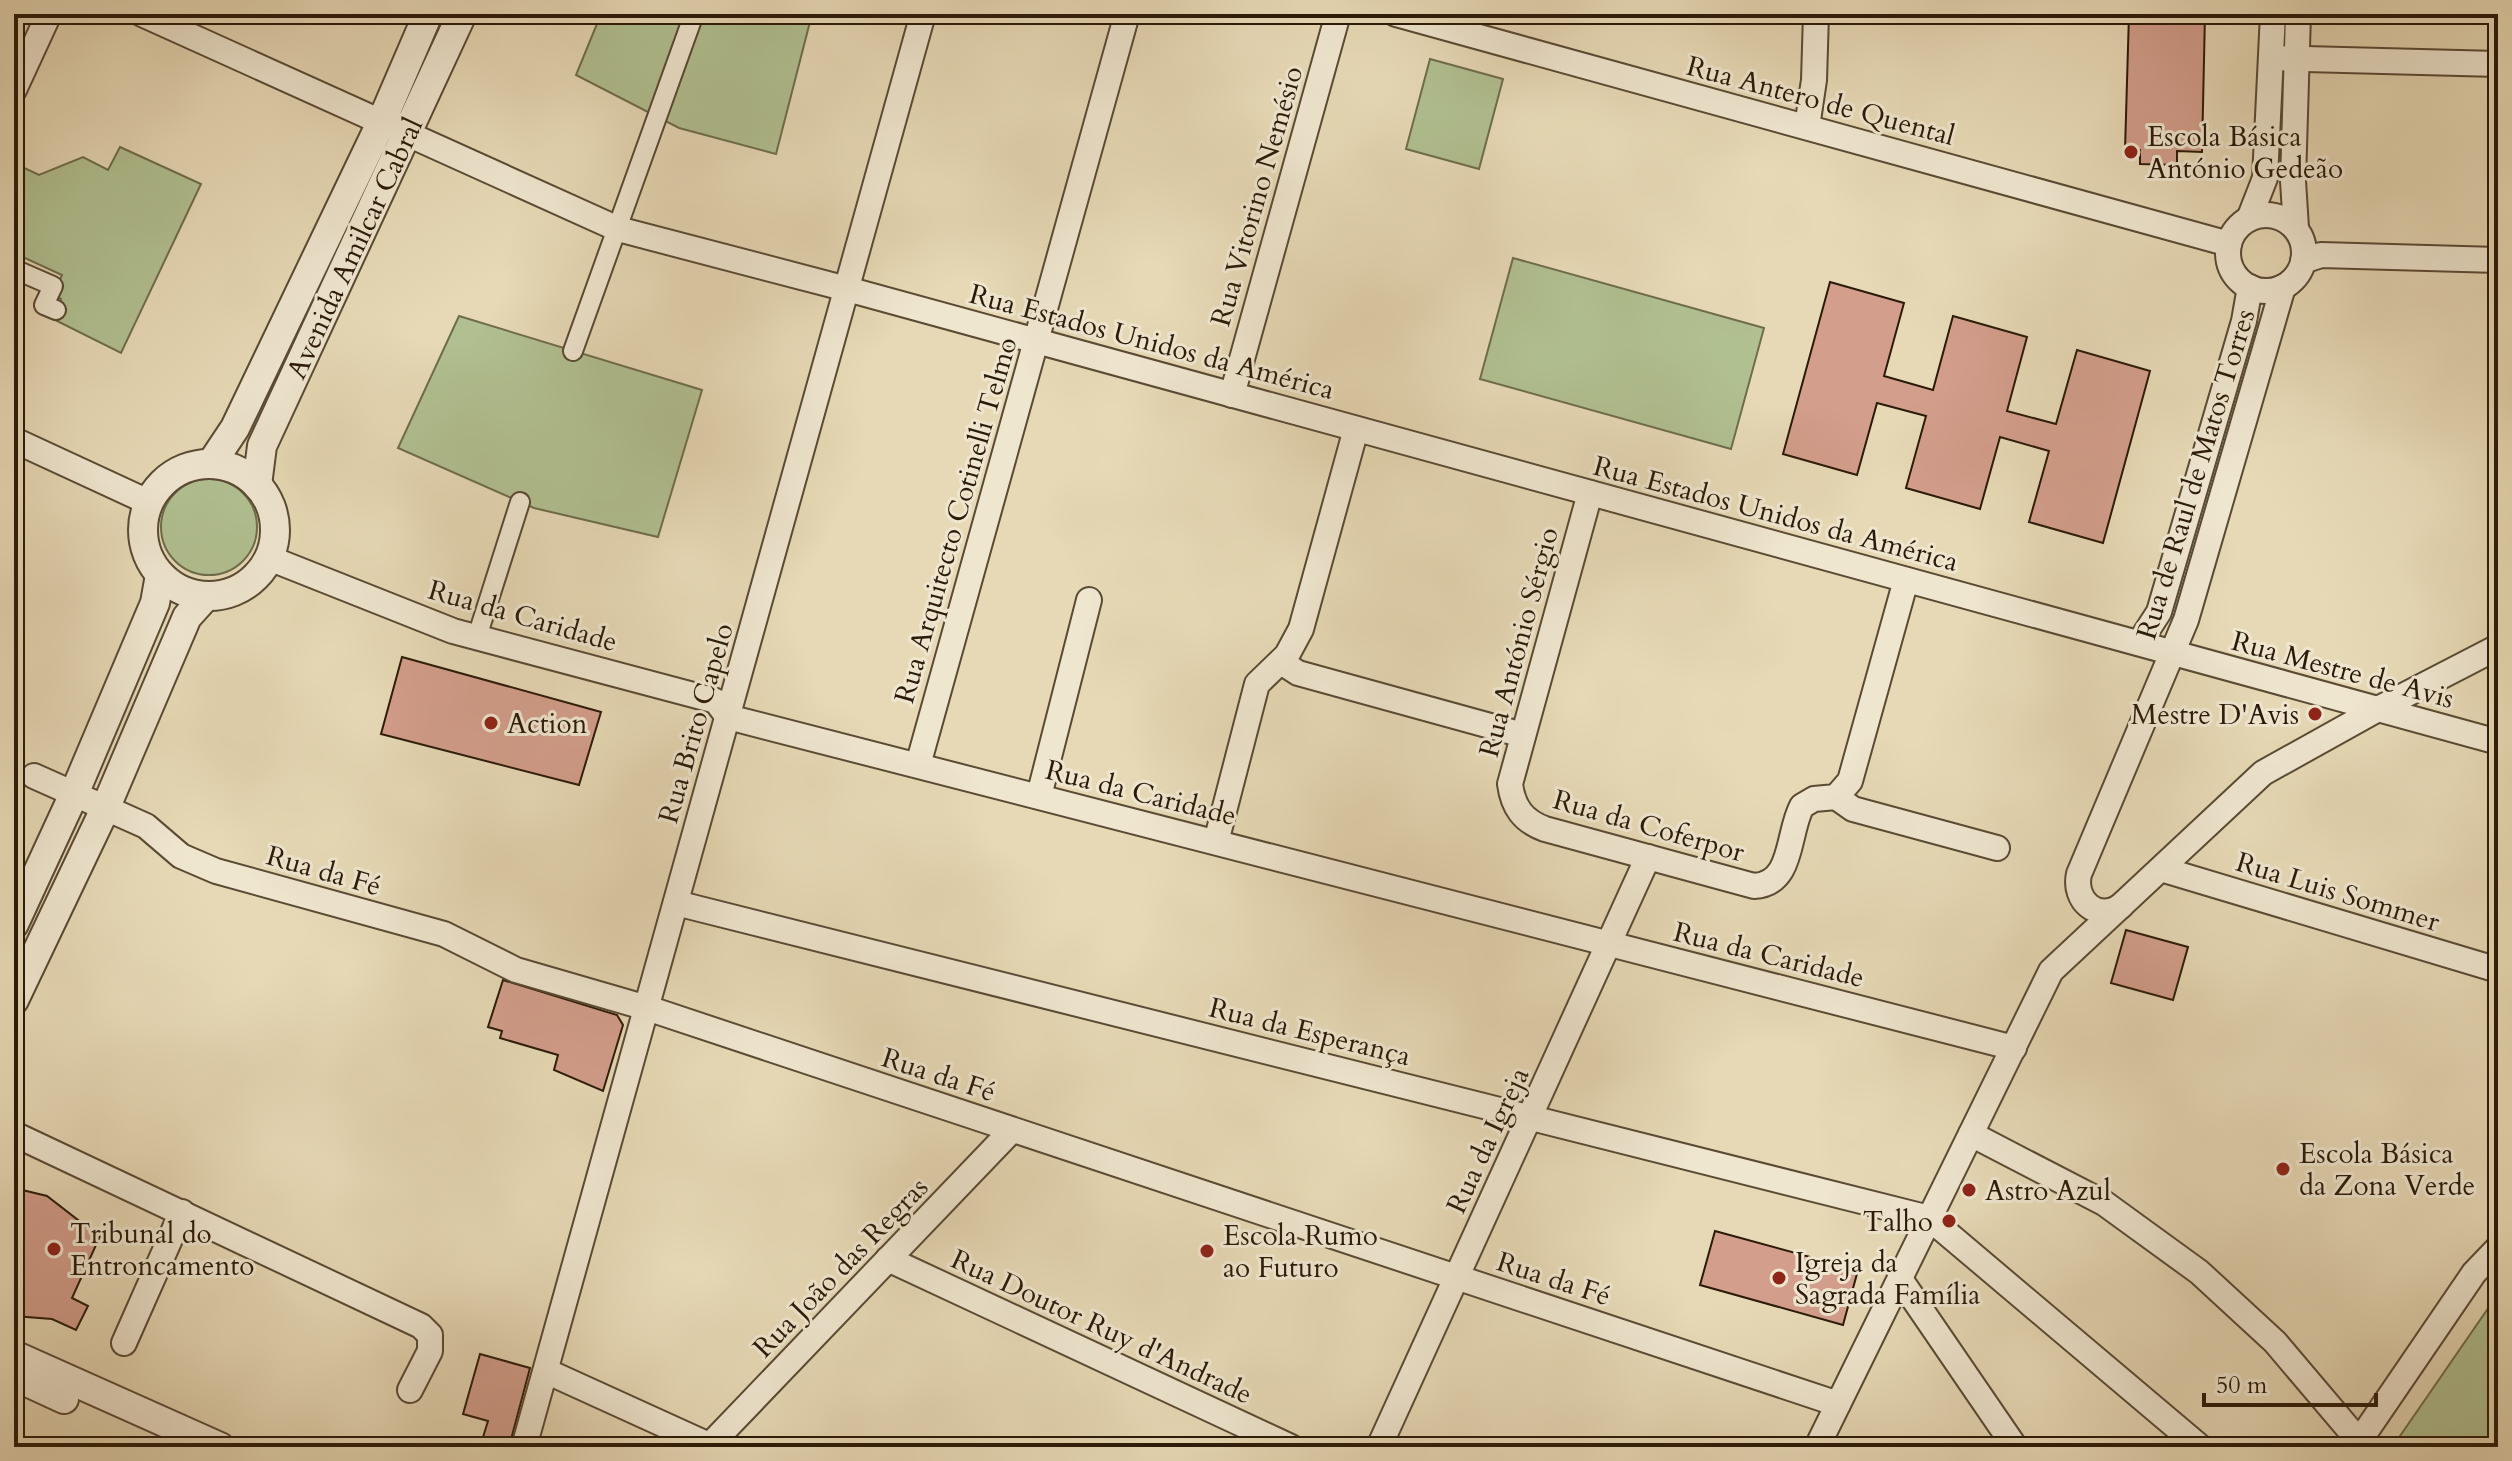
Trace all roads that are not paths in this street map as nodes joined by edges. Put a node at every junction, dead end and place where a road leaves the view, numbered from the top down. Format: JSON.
{"nodes":[{"id":1,"x":49,"y":14,"type":"edge"},
{"id":2,"x":142,"y":14,"type":"edge"},
{"id":3,"x":428,"y":14,"type":"edge"},
{"id":4,"x":462,"y":14,"type":"edge"},
{"id":5,"x":694,"y":14,"type":"edge"},
{"id":6,"x":923,"y":14,"type":"edge"},
{"id":7,"x":1127,"y":14,"type":"edge"},
{"id":8,"x":1338,"y":14,"type":"edge"},
{"id":9,"x":1396,"y":14,"type":"edge"},
{"id":10,"x":1816,"y":14,"type":"edge"},
{"id":11,"x":2273,"y":14,"type":"edge"},
{"id":12,"x":2298,"y":14,"type":"edge"},
{"id":13,"x":2271,"y":58,"type":"junction"},
{"id":14,"x":2297,"y":59,"type":"junction"},
{"id":15,"x":2498,"y":64,"type":"edge"},
{"id":16,"x":14,"y":90,"type":"edge"},
{"id":17,"x":1807,"y":127,"type":"junction"},
{"id":18,"x":393,"y":129,"type":"junction"},
{"id":19,"x":2249,"y":219,"type":"junction"},
{"id":20,"x":2296,"y":228,"type":"junction"},
{"id":21,"x":618,"y":229,"type":"junction"},
{"id":22,"x":2229,"y":244,"type":"junction"},
{"id":23,"x":2498,"y":260,"type":"edge"},
{"id":24,"x":2303,"y":261,"type":"junction"},
{"id":25,"x":14,"y":269,"type":"edge"},
{"id":26,"x":2250,"y":287,"type":"junction"},
{"id":27,"x":2283,"y":287,"type":"junction"},
{"id":28,"x":847,"y":289,"type":"junction"},
{"id":29,"x":56,"y":310,"type":"dead end"},
{"id":30,"x":1036,"y":341,"type":"junction"},
{"id":31,"x":573,"y":351,"type":"dead end"},
{"id":32,"x":1232,"y":395,"type":"junction"},
{"id":33,"x":1356,"y":429,"type":"junction"},
{"id":34,"x":14,"y":440,"type":"edge"},
{"id":35,"x":211,"y":464,"type":"junction"},
{"id":36,"x":257,"y":485,"type":"junction"},
{"id":37,"x":1590,"y":493,"type":"junction"},
{"id":38,"x":148,"y":502,"type":"junction"},
{"id":39,"x":520,"y":502,"type":"dead end"},
{"id":40,"x":269,"y":558,"type":"junction"},
{"id":41,"x":160,"y":575,"type":"junction"},
{"id":42,"x":1906,"y":580,"type":"junction"},
{"id":43,"x":206,"y":596,"type":"junction"},
{"id":44,"x":1089,"y":600,"type":"dead end"},
{"id":45,"x":477,"y":637,"type":"junction"},
{"id":46,"x":2139,"y":643,"type":"junction"},
{"id":47,"x":2498,"y":647,"type":"edge"},
{"id":48,"x":2172,"y":653,"type":"junction"},
{"id":49,"x":1281,"y":662,"type":"junction"},
{"id":50,"x":2378,"y":709,"type":"junction"},
{"id":51,"x":728,"y":717,"type":"junction"},
{"id":52,"x":1523,"y":735,"type":"junction"},
{"id":53,"x":2498,"y":742,"type":"edge"},
{"id":54,"x":918,"y":765,"type":"junction"},
{"id":55,"x":34,"y":776,"type":"dead end"},
{"id":56,"x":74,"y":794,"type":"junction"},
{"id":57,"x":1039,"y":796,"type":"junction"},
{"id":58,"x":1836,"y":797,"type":"junction"},
{"id":59,"x":1516,"y":808,"type":"joint"},
{"id":60,"x":105,"y":809,"type":"junction"},
{"id":61,"x":1216,"y":842,"type":"junction"},
{"id":62,"x":1997,"y":848,"type":"dead end"},
{"id":63,"x":1648,"y":857,"type":"junction"},
{"id":64,"x":2161,"y":869,"type":"junction"},
{"id":65,"x":676,"y":903,"type":"junction"},
{"id":66,"x":2123,"y":904,"type":"junction"},
{"id":67,"x":14,"y":924,"type":"edge"},
{"id":68,"x":1609,"y":944,"type":"junction"},
{"id":69,"x":2498,"y":970,"type":"edge"},
{"id":70,"x":14,"y":1000,"type":"edge"},
{"id":71,"x":647,"y":1008,"type":"junction"},
{"id":72,"x":2014,"y":1048,"type":"junction"},
{"id":73,"x":1530,"y":1118,"type":"junction"},
{"id":74,"x":1012,"y":1130,"type":"junction"},
{"id":75,"x":14,"y":1134,"type":"edge"},
{"id":76,"x":1971,"y":1134,"type":"junction"},
{"id":77,"x":182,"y":1212,"type":"junction"},
{"id":78,"x":1929,"y":1218,"type":"junction"},
{"id":79,"x":2498,"y":1248,"type":"edge"},
{"id":80,"x":888,"y":1259,"type":"junction"},
{"id":81,"x":1457,"y":1278,"type":"junction"},
{"id":82,"x":1900,"y":1279,"type":"junction"},
{"id":83,"x":124,"y":1343,"type":"dead end"},
{"id":84,"x":14,"y":1355,"type":"edge"},
{"id":85,"x":546,"y":1371,"type":"junction"},
{"id":86,"x":14,"y":1376,"type":"edge"},
{"id":87,"x":410,"y":1390,"type":"dead end"},
{"id":88,"x":1838,"y":1404,"type":"junction"},
{"id":89,"x":2362,"y":1444,"type":"edge"},
{"id":90,"x":712,"y":1446,"type":"edge"},
{"id":91,"x":173,"y":1447,"type":"edge"},
{"id":92,"x":220,"y":1447,"type":"edge"},
{"id":93,"x":524,"y":1447,"type":"edge"},
{"id":94,"x":1291,"y":1447,"type":"edge"},
{"id":95,"x":1379,"y":1447,"type":"edge"},
{"id":96,"x":1817,"y":1447,"type":"edge"},
{"id":97,"x":2015,"y":1447,"type":"edge"},
{"id":98,"x":2200,"y":1447,"type":"edge"}],
"edges":[{"from":1,"to":16,"type":"street"},
{"from":2,"to":18,"type":"street","name":"Rua Estados Unidos da América"},
{"from":3,"to":18,"type":"street","name":"Avenida Amilcar Cabral"},
{"from":4,"to":18,"type":"street","name":"Avenida Amilcar Cabral"},
{"from":5,"to":21,"type":"street"},
{"from":6,"to":28,"type":"street","name":"Rua Brito Capelo"},
{"from":7,"to":30,"type":"street","name":"Rua Arquitecto Cotinelli Telmo"},
{"from":8,"to":32,"type":"street","name":"Rua Vitorino Nemésio"},
{"from":9,"to":17,"type":"street","name":"Rua Antero de Quental"},
{"from":10,"to":17,"type":"street"},
{"from":11,"to":13,"type":"street"},
{"from":12,"to":14,"type":"street"},
{"from":13,"to":14,"type":"street"},
{"from":13,"to":19,"type":"street"},
{"from":14,"to":15,"type":"street"},
{"from":14,"to":20,"type":"street"},
{"from":17,"to":22,"type":"street","name":"Rua Antero de Quental"},
{"from":18,"to":21,"type":"street","name":"Rua Estados Unidos da América"},
{"from":18,"to":35,"type":"street","name":"Avenida Amilcar Cabral"},
{"from":18,"to":36,"type":"street","name":"Avenida Amilcar Cabral"},
{"from":19,"to":20,"type":"street"},
{"from":19,"to":22,"type":"street"},
{"from":20,"to":24,"type":"street"},
{"from":21,"to":28,"type":"street","name":"Rua Estados Unidos da América"},
{"from":21,"to":31,"type":"street"},
{"from":22,"to":26,"type":"street"},
{"from":23,"to":24,"type":"street"},
{"from":24,"to":27,"type":"street"},
{"from":25,"to":29,"type":"street"},
{"from":26,"to":27,"type":"street"},
{"from":26,"to":46,"type":"street","name":"Rua de Raul de Matos Torres"},
{"from":27,"to":48,"type":"street","name":"Rua de Raul de Matos Torres"},
{"from":28,"to":30,"type":"street","name":"Rua Estados Unidos da América"},
{"from":28,"to":51,"type":"street","name":"Rua Brito Capelo"},
{"from":30,"to":32,"type":"street","name":"Rua Estados Unidos da América"},
{"from":30,"to":54,"type":"street","name":"Rua Arquitecto Cotinelli Telmo"},
{"from":32,"to":33,"type":"street","name":"Rua Estados Unidos da América"},
{"from":33,"to":37,"type":"street","name":"Rua Estados Unidos da América"},
{"from":33,"to":49,"type":"street"},
{"from":34,"to":38,"type":"street"},
{"from":35,"to":36,"type":"street"},
{"from":35,"to":38,"type":"street"},
{"from":36,"to":40,"type":"street"},
{"from":37,"to":42,"type":"street","name":"Rua Estados Unidos da América"},
{"from":37,"to":52,"type":"street","name":"Rua António Sérgio"},
{"from":38,"to":41,"type":"street"},
{"from":39,"to":45,"type":"street"},
{"from":40,"to":43,"type":"street"},
{"from":40,"to":45,"type":"street","name":"Rua da Caridade"},
{"from":41,"to":43,"type":"street"},
{"from":41,"to":56,"type":"street"},
{"from":42,"to":46,"type":"street","name":"Rua Estados Unidos da América"},
{"from":42,"to":58,"type":"street"},
{"from":43,"to":60,"type":"street"},
{"from":44,"to":57,"type":"street"},
{"from":45,"to":51,"type":"street","name":"Rua da Caridade"},
{"from":46,"to":48,"type":"street","name":"Rua Estados Unidos da América"},
{"from":47,"to":50,"type":"street"},
{"from":48,"to":50,"type":"street","name":"Rua Mestre de Avis"},
{"from":48,"to":66,"type":"street","name":"Rua de Raul de Matos Torres"},
{"from":49,"to":52,"type":"street"},
{"from":49,"to":61,"type":"street"},
{"from":50,"to":53,"type":"street","name":"Rua Mestre de Avis"},
{"from":50,"to":64,"type":"street"},
{"from":51,"to":54,"type":"street","name":"Rua da Caridade"},
{"from":51,"to":65,"type":"street","name":"Rua Brito Capelo"},
{"from":52,"to":59,"type":"street","name":"Rua António Sérgio"},
{"from":54,"to":57,"type":"street","name":"Rua da Caridade"},
{"from":55,"to":56,"type":"street","name":"Rua da Fé"},
{"from":56,"to":60,"type":"street","name":"Rua da Fé"},
{"from":56,"to":67,"type":"street"},
{"from":57,"to":61,"type":"street","name":"Rua da Caridade"},
{"from":58,"to":62,"type":"street"},
{"from":58,"to":63,"type":"street","name":"Rua da Coferpor"},
{"from":59,"to":63,"type":"street","name":"Rua da Coferpor"},
{"from":60,"to":70,"type":"street"},
{"from":60,"to":71,"type":"street","name":"Rua da Fé"},
{"from":61,"to":68,"type":"street","name":"Rua da Caridade"},
{"from":63,"to":68,"type":"street","name":"Rua da Igreja"},
{"from":64,"to":66,"type":"street"},
{"from":64,"to":69,"type":"street","name":"Rua Luis Sommer"},
{"from":65,"to":71,"type":"street","name":"Rua Brito Capelo"},
{"from":65,"to":73,"type":"street","name":"Rua da Esperança"},
{"from":66,"to":72,"type":"street"},
{"from":68,"to":72,"type":"street","name":"Rua da Caridade"},
{"from":68,"to":73,"type":"street","name":"Rua da Igreja"},
{"from":71,"to":74,"type":"street","name":"Rua da Fé"},
{"from":71,"to":85,"type":"street","name":"Rua Brito Capelo"},
{"from":72,"to":76,"type":"street"},
{"from":73,"to":78,"type":"street","name":"Rua da Esperança"},
{"from":73,"to":81,"type":"street","name":"Rua da Igreja"},
{"from":74,"to":80,"type":"street","name":"Rua João das Regras"},
{"from":74,"to":81,"type":"street","name":"Rua da Fé"},
{"from":75,"to":77,"type":"street"},
{"from":76,"to":78,"type":"street"},
{"from":76,"to":89,"type":"street"},
{"from":77,"to":83,"type":"street"},
{"from":77,"to":87,"type":"street"},
{"from":78,"to":82,"type":"street"},
{"from":78,"to":98,"type":"street"},
{"from":79,"to":89,"type":"street"},
{"from":80,"to":90,"type":"street","name":"Rua João das Regras"},
{"from":80,"to":94,"type":"street","name":"Rua Doutor Ruy d'Andrade"},
{"from":81,"to":88,"type":"street","name":"Rua da Fé"},
{"from":81,"to":95,"type":"street","name":"Rua da Igreja"},
{"from":82,"to":88,"type":"street"},
{"from":82,"to":97,"type":"street"},
{"from":84,"to":92,"type":"street"},
{"from":85,"to":90,"type":"street"},
{"from":85,"to":93,"type":"street","name":"Rua Brito Capelo"},
{"from":86,"to":91,"type":"street"},
{"from":88,"to":96,"type":"street"}]}
